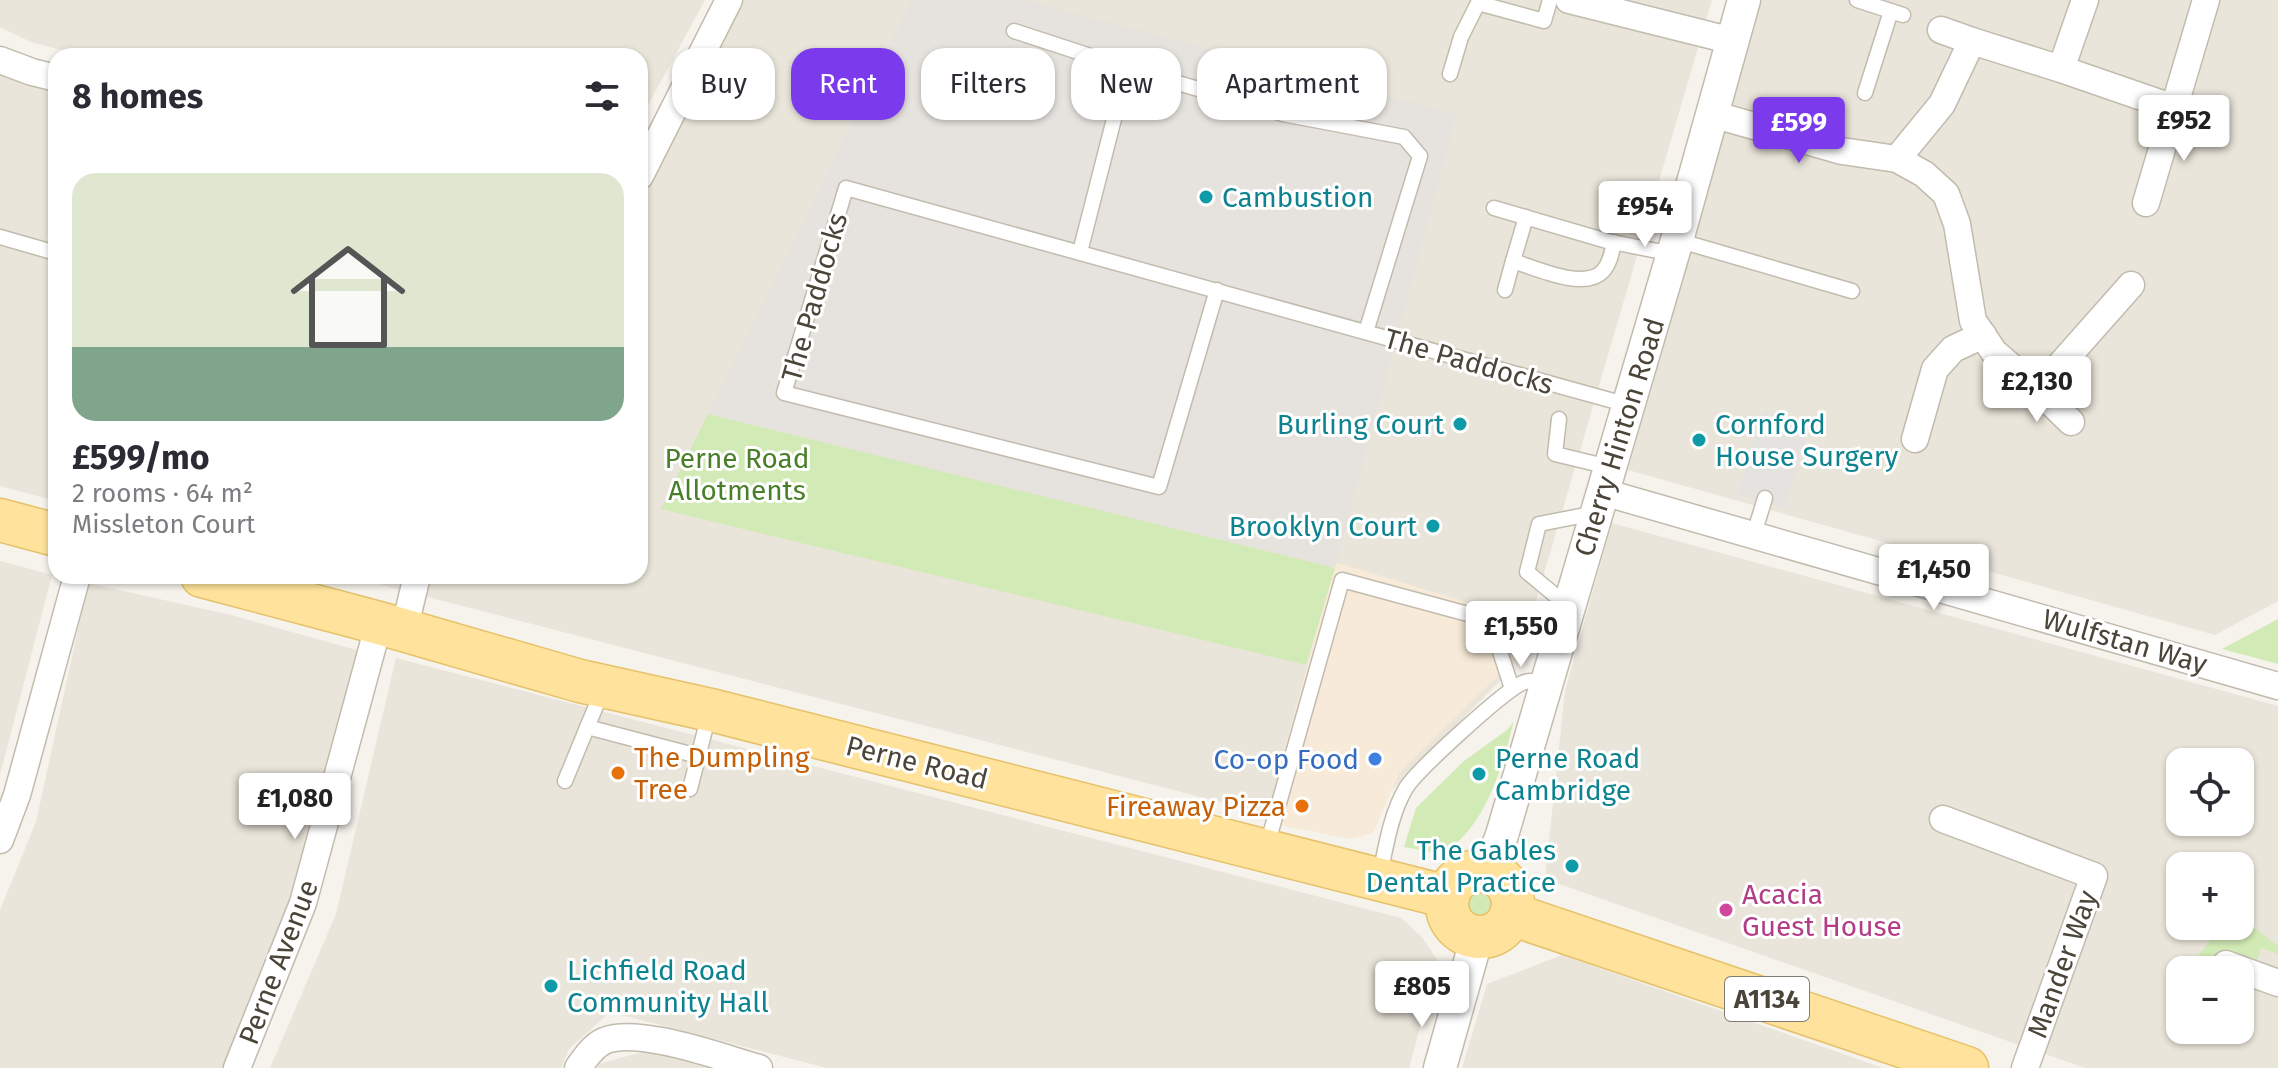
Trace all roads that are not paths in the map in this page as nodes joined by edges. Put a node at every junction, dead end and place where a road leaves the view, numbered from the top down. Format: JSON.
{"nodes":[{"id":1,"x":729,"y":0,"type":"edge"},
{"id":2,"x":1550,"y":0,"type":"edge"},
{"id":3,"x":1569,"y":0,"type":"edge"},
{"id":4,"x":1744,"y":0,"type":"edge"},
{"id":5,"x":1857,"y":0,"type":"edge"},
{"id":6,"x":2085,"y":0,"type":"edge"},
{"id":7,"x":2206,"y":0,"type":"edge"},
{"id":8,"x":1941,"y":30,"type":"dead end"},
{"id":9,"x":1014,"y":31,"type":"dead end"},
{"id":10,"x":1733,"y":41,"type":"junction"},
{"id":11,"x":1972,"y":41,"type":"junction"},
{"id":12,"x":1071,"y":50,"type":"edge"},
{"id":13,"x":0,"y":60,"type":"edge"},
{"id":14,"x":2061,"y":69,"type":"junction"},
{"id":15,"x":1450,"y":74,"type":"dead end"},
{"id":16,"x":48,"y":76,"type":"edge"},
{"id":17,"x":1181,"y":84,"type":"edge"},
{"id":18,"x":1865,"y":93,"type":"dead end"},
{"id":19,"x":2174,"y":108,"type":"junction"},
{"id":20,"x":1712,"y":114,"type":"junction"},
{"id":21,"x":1114,"y":120,"type":"edge"},
{"id":22,"x":1897,"y":159,"type":"junction"},
{"id":23,"x":648,"y":160,"type":"edge"},
{"id":24,"x":2146,"y":203,"type":"dead end"},
{"id":25,"x":1494,"y":208,"type":"dead end"},
{"id":26,"x":1526,"y":217,"type":"junction"},
{"id":27,"x":0,"y":237,"type":"edge"},
{"id":28,"x":1614,"y":242,"type":"junction"},
{"id":29,"x":1675,"y":247,"type":"junction"},
{"id":30,"x":48,"y":251,"type":"edge"},
{"id":31,"x":1080,"y":252,"type":"junction"},
{"id":32,"x":1513,"y":261,"type":"junction"},
{"id":33,"x":2131,"y":285,"type":"dead end"},
{"id":34,"x":1217,"y":290,"type":"junction"},
{"id":35,"x":1505,"y":290,"type":"dead end"},
{"id":36,"x":1852,"y":291,"type":"dead end"},
{"id":37,"x":1366,"y":332,"type":"junction"},
{"id":38,"x":1983,"y":335,"type":"junction"},
{"id":39,"x":2038,"y":390,"type":"junction"},
{"id":40,"x":1628,"y":405,"type":"junction"},
{"id":41,"x":1559,"y":419,"type":"dead end"},
{"id":42,"x":2071,"y":422,"type":"dead end"},
{"id":43,"x":1915,"y":439,"type":"dead end"},
{"id":44,"x":1603,"y":491,"type":"junction"},
{"id":45,"x":1765,"y":498,"type":"dead end"},
{"id":46,"x":0,"y":520,"type":"edge"},
{"id":47,"x":48,"y":533,"type":"edge"},
{"id":48,"x":1754,"y":534,"type":"junction"},
{"id":49,"x":75,"y":584,"type":"edge"},
{"id":50,"x":232,"y":584,"type":"edge"},
{"id":51,"x":413,"y":584,"type":"edge"},
{"id":52,"x":1568,"y":606,"type":"junction"},
{"id":53,"x":391,"y":626,"type":"junction"},
{"id":54,"x":1546,"y":683,"type":"junction"},
{"id":55,"x":604,"y":686,"type":"junction"},
{"id":56,"x":2278,"y":686,"type":"edge"},
{"id":57,"x":1512,"y":689,"type":"junction"},
{"id":58,"x":710,"y":710,"type":"junction"},
{"id":59,"x":587,"y":727,"type":"junction"},
{"id":60,"x":698,"y":756,"type":"junction"},
{"id":61,"x":565,"y":781,"type":"dead end"},
{"id":62,"x":690,"y":789,"type":"dead end"},
{"id":63,"x":1943,"y":819,"type":"dead end"},
{"id":64,"x":0,"y":840,"type":"edge"},
{"id":65,"x":1265,"y":849,"type":"junction"},
{"id":66,"x":1488,"y":872,"type":"junction"},
{"id":67,"x":1379,"y":879,"type":"junction"},
{"id":68,"x":1448,"y":897,"type":"junction"},
{"id":69,"x":1511,"y":914,"type":"junction"},
{"id":70,"x":1477,"y":937,"type":"junction"},
{"id":71,"x":2254,"y":974,"type":"edge"},
{"id":72,"x":2278,"y":983,"type":"edge"},
{"id":73,"x":237,"y":1068,"type":"edge"},
{"id":74,"x":578,"y":1068,"type":"edge"},
{"id":75,"x":759,"y":1068,"type":"edge"},
{"id":76,"x":1440,"y":1068,"type":"edge"},
{"id":77,"x":1967,"y":1068,"type":"edge"},
{"id":78,"x":2025,"y":1068,"type":"edge"}],
"edges":[{"from":1,"to":23,"type":"street"},
{"from":2,"to":15,"type":"lane"},
{"from":3,"to":10,"type":"street"},
{"from":4,"to":10,"type":"street","name":"Cherry Hinton Road"},
{"from":5,"to":18,"type":"lane"},
{"from":6,"to":14,"type":"street"},
{"from":7,"to":19,"type":"street"},
{"from":8,"to":11,"type":"street"},
{"from":9,"to":12,"type":"lane"},
{"from":10,"to":20,"type":"street","name":"Cherry Hinton Road"},
{"from":11,"to":14,"type":"street"},
{"from":11,"to":22,"type":"street"},
{"from":13,"to":16,"type":"street"},
{"from":14,"to":19,"type":"street"},
{"from":17,"to":37,"type":"lane"},
{"from":19,"to":24,"type":"street"},
{"from":20,"to":22,"type":"street"},
{"from":20,"to":29,"type":"street","name":"Cherry Hinton Road"},
{"from":21,"to":31,"type":"lane"},
{"from":22,"to":38,"type":"street"},
{"from":25,"to":26,"type":"lane"},
{"from":26,"to":28,"type":"lane"},
{"from":26,"to":32,"type":"lane"},
{"from":27,"to":30,"type":"lane"},
{"from":28,"to":29,"type":"lane"},
{"from":28,"to":32,"type":"lane"},
{"from":29,"to":36,"type":"lane"},
{"from":29,"to":40,"type":"street","name":"Cherry Hinton Road"},
{"from":31,"to":34,"type":"lane","name":"The Paddocks"},
{"from":31,"to":34,"type":"lane","name":"The Paddocks"},
{"from":32,"to":35,"type":"lane"},
{"from":33,"to":39,"type":"street"},
{"from":34,"to":37,"type":"lane","name":"The Paddocks"},
{"from":37,"to":40,"type":"lane","name":"The Paddocks"},
{"from":38,"to":39,"type":"street"},
{"from":38,"to":43,"type":"street"},
{"from":39,"to":42,"type":"street"},
{"from":40,"to":44,"type":"street","name":"Cherry Hinton Road"},
{"from":41,"to":44,"type":"lane"},
{"from":44,"to":48,"type":"street","name":"Wulfstan Way"},
{"from":44,"to":52,"type":"street","name":"Cherry Hinton Road"},
{"from":44,"to":52,"type":"lane"},
{"from":45,"to":48,"type":"lane"},
{"from":46,"to":47,"type":"main road"},
{"from":48,"to":56,"type":"street","name":"Wulfstan Way"},
{"from":49,"to":64,"type":"street"},
{"from":50,"to":53,"type":"main road","name":"Perne Road"},
{"from":51,"to":53,"type":"street","name":"Perne Avenue"},
{"from":52,"to":54,"type":"street","name":"Cherry Hinton Road"},
{"from":53,"to":55,"type":"main road","name":"Perne Road"},
{"from":53,"to":73,"type":"street","name":"Perne Avenue"},
{"from":54,"to":57,"type":"lane"},
{"from":54,"to":66,"type":"street","name":"Cherry Hinton Road"},
{"from":55,"to":58,"type":"main road","name":"Perne Road"},
{"from":55,"to":59,"type":"lane"},
{"from":57,"to":65,"type":"lane"},
{"from":57,"to":67,"type":"lane"},
{"from":58,"to":60,"type":"lane"},
{"from":58,"to":65,"type":"main road","name":"Perne Road"},
{"from":59,"to":60,"type":"lane"},
{"from":59,"to":61,"type":"lane"},
{"from":60,"to":62,"type":"lane"},
{"from":63,"to":78,"type":"street","name":"Mander Way"},
{"from":65,"to":67,"type":"main road","name":"Perne Road"},
{"from":66,"to":68,"type":"main road"},
{"from":66,"to":69,"type":"main road"},
{"from":67,"to":68,"type":"main road","name":"Perne Road"},
{"from":68,"to":70,"type":"main road"},
{"from":69,"to":70,"type":"main road"},
{"from":69,"to":77,"type":"main road","number":"A1134"},
{"from":70,"to":76,"type":"street"},
{"from":71,"to":72,"type":"street"},
{"from":74,"to":75,"type":"street"}]}
